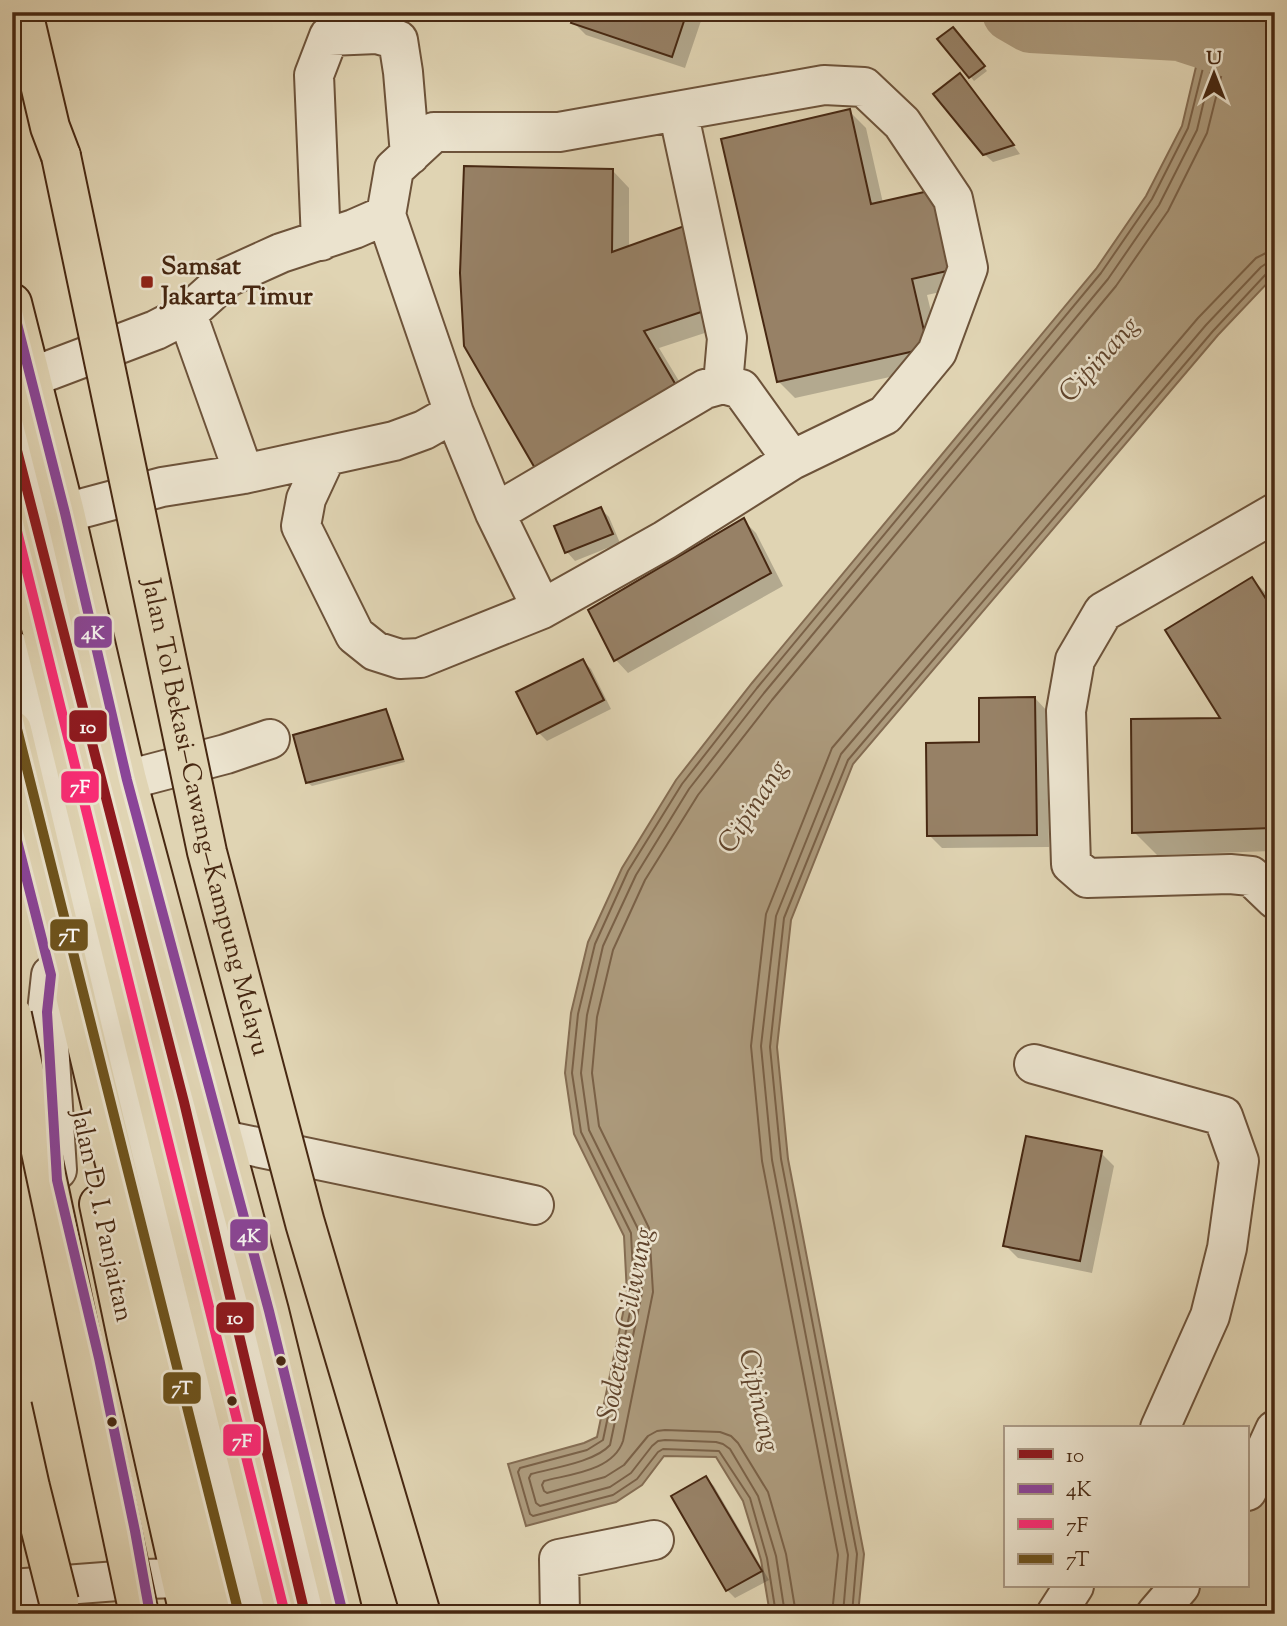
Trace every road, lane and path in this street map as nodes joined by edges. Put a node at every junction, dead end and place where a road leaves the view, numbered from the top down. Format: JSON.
{"nodes":[{"id":1,"x":23,"y":12,"type":"edge"},
{"id":2,"x":38,"y":12,"type":"edge"},
{"id":3,"x":678,"y":111,"type":"junction"},
{"id":4,"x":410,"y":155,"type":"junction"},
{"id":5,"x":61,"y":156,"type":"junction"},
{"id":6,"x":386,"y":215,"type":"junction"},
{"id":7,"x":321,"y":241,"type":"junction"},
{"id":8,"x":12,"y":303,"type":"edge"},
{"id":9,"x":187,"y":314,"type":"junction"},
{"id":10,"x":32,"y":377,"type":"junction"},
{"id":11,"x":723,"y":384,"type":"junction"},
{"id":12,"x":454,"y":413,"type":"junction"},
{"id":13,"x":12,"y":430,"type":"edge"},
{"id":14,"x":326,"y":456,"type":"junction"},
{"id":15,"x":792,"y":460,"type":"junction"},
{"id":16,"x":244,"y":474,"type":"junction"},
{"id":17,"x":12,"y":510,"type":"edge"},
{"id":18,"x":65,"y":513,"type":"junction"},
{"id":19,"x":495,"y":513,"type":"junction"},
{"id":20,"x":1275,"y":513,"type":"edge"},
{"id":21,"x":542,"y":609,"type":"junction"},
{"id":22,"x":12,"y":650,"type":"edge"},
{"id":23,"x":12,"y":730,"type":"edge"},
{"id":24,"x":271,"y":739,"type":"dead end"},
{"id":25,"x":127,"y":780,"type":"junction"},
{"id":26,"x":12,"y":820,"type":"edge"},
{"id":27,"x":1275,"y":899,"type":"edge"},
{"id":28,"x":12,"y":1015,"type":"edge"},
{"id":29,"x":1034,"y":1064,"type":"dead end"},
{"id":30,"x":223,"y":1140,"type":"junction"},
{"id":31,"x":534,"y":1205,"type":"dead end"},
{"id":32,"x":12,"y":1406,"type":"edge"},
{"id":33,"x":1161,"y":1426,"type":"edge"},
{"id":34,"x":1275,"y":1430,"type":"edge"},
{"id":35,"x":1248,"y":1489,"type":"edge"},
{"id":36,"x":654,"y":1540,"type":"dead end"},
{"id":37,"x":1073,"y":1588,"type":"edge"},
{"id":38,"x":1178,"y":1588,"type":"edge"},
{"id":39,"x":16,"y":1590,"type":"edge"},
{"id":40,"x":161,"y":1600,"type":"edge"},
{"id":41,"x":62,"y":1614,"type":"edge"},
{"id":42,"x":227,"y":1614,"type":"edge"},
{"id":43,"x":253,"y":1614,"type":"edge"},
{"id":44,"x":285,"y":1614,"type":"edge"},
{"id":45,"x":305,"y":1614,"type":"edge"},
{"id":46,"x":343,"y":1614,"type":"edge"},
{"id":47,"x":421,"y":1614,"type":"edge"},
{"id":48,"x":560,"y":1614,"type":"edge"},
{"id":49,"x":1056,"y":1614,"type":"edge"},
{"id":50,"x":1156,"y":1614,"type":"edge"}],
"edges":[{"from":1,"to":5,"type":"highway","name":"Jalan Tol Bekasi–Cawang–Kampung Melayu"},
{"from":2,"to":5,"type":"highway"},
{"from":3,"to":4,"type":"street"},
{"from":3,"to":11,"type":"street"},
{"from":3,"to":15,"type":"street"},
{"from":4,"to":6,"type":"street"},
{"from":4,"to":7,"type":"street"},
{"from":5,"to":47,"type":"highway","name":"Jalan Tol Bekasi–Cawang–Kampung Melayu","bridge":true},
{"from":6,"to":7,"type":"street"},
{"from":6,"to":12,"type":"street"},
{"from":7,"to":9,"type":"street"},
{"from":8,"to":10,"type":"highway"},
{"from":9,"to":10,"type":"street"},
{"from":9,"to":16,"type":"street"},
{"from":10,"to":18,"type":"highway"},
{"from":11,"to":15,"type":"street"},
{"from":11,"to":19,"type":"street"},
{"from":12,"to":14,"type":"street"},
{"from":12,"to":19,"type":"street"},
{"from":13,"to":45,"type":"street"},
{"from":14,"to":16,"type":"street"},
{"from":14,"to":21,"type":"street"},
{"from":15,"to":21,"type":"street"},
{"from":16,"to":18,"type":"street"},
{"from":17,"to":44,"type":"highway"},
{"from":18,"to":25,"type":"highway"},
{"from":19,"to":21,"type":"street"},
{"from":20,"to":27,"type":"street"},
{"from":22,"to":43,"type":"street"},
{"from":23,"to":42,"type":"highway"},
{"from":24,"to":25,"type":"street"},
{"from":25,"to":30,"type":"highway"},
{"from":26,"to":40,"type":"highway","name":"Jalan D. I. Panjaitan"},
{"from":28,"to":40,"type":"highway","bridge":true},
{"from":29,"to":33,"type":"street"},
{"from":30,"to":31,"type":"street"},
{"from":30,"to":46,"type":"highway"},
{"from":32,"to":41,"type":"highway","bridge":true},
{"from":34,"to":35,"type":"street"},
{"from":36,"to":48,"type":"street"},
{"from":37,"to":49,"type":"street"},
{"from":38,"to":50,"type":"street"},
{"from":39,"to":40,"type":"street"}]}
